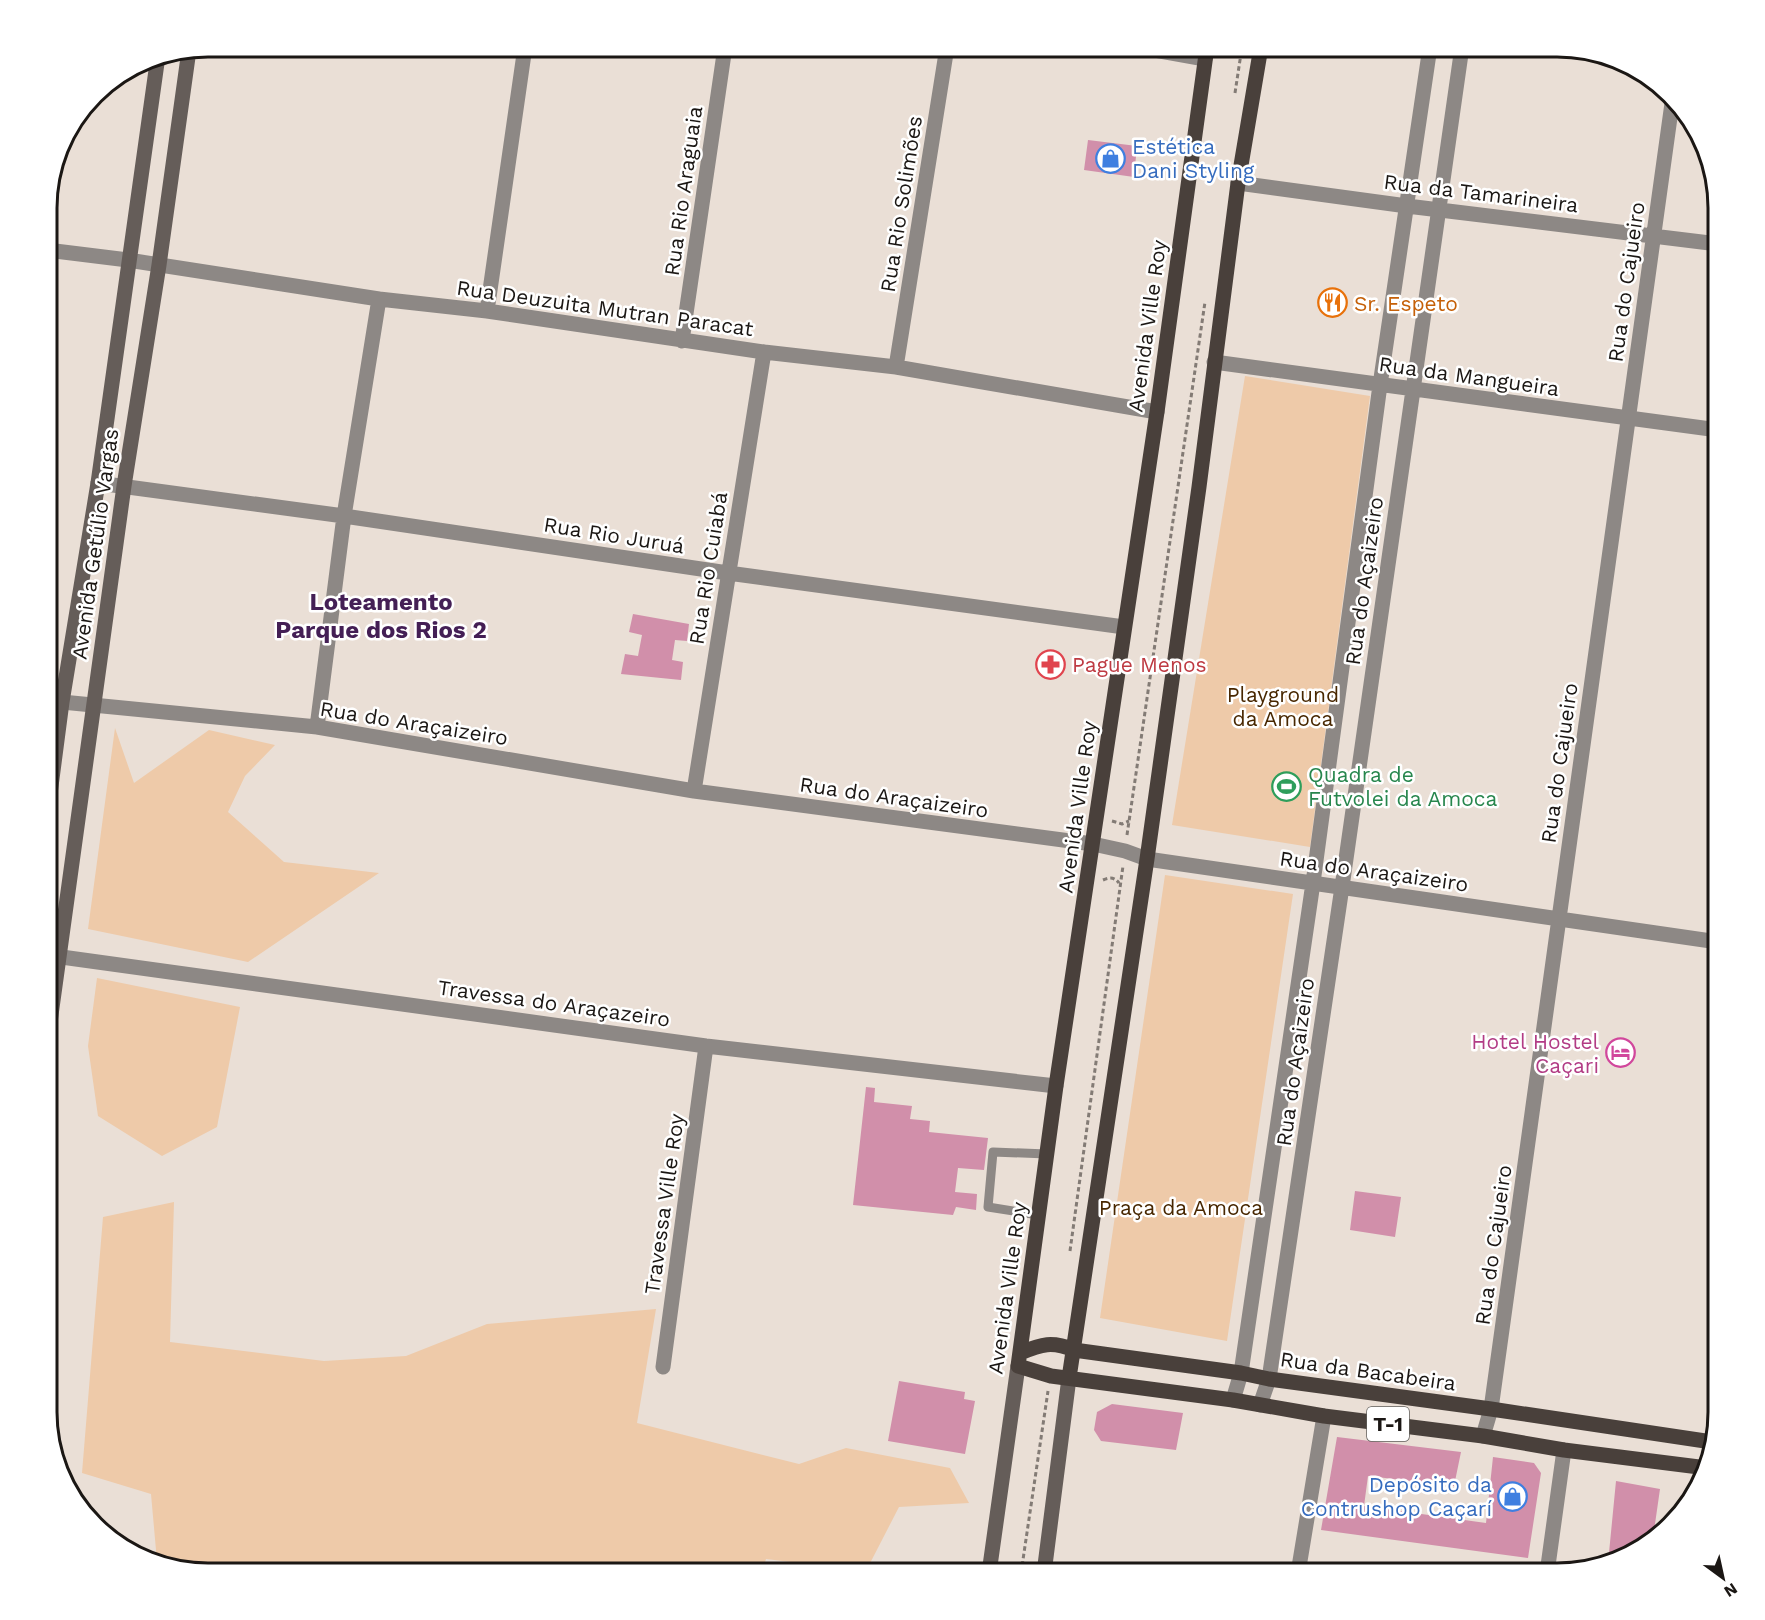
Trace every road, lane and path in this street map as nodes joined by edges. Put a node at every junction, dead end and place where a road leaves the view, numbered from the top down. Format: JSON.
{"nodes":[{"id":1,"x":523,"y":57,"type":"edge"},
{"id":2,"x":723,"y":57,"type":"edge"},
{"id":3,"x":945,"y":57,"type":"edge"},
{"id":4,"x":1205,"y":57,"type":"edge"},
{"id":5,"x":1240,"y":57,"type":"edge"},
{"id":6,"x":1259,"y":57,"type":"edge"},
{"id":7,"x":1428,"y":57,"type":"edge"},
{"id":8,"x":1460,"y":57,"type":"edge"},
{"id":9,"x":188,"y":58,"type":"edge"},
{"id":10,"x":157,"y":66,"type":"edge"},
{"id":11,"x":1235,"y":93,"type":"dead end"},
{"id":12,"x":1671,"y":108,"type":"edge"},
{"id":13,"x":1238,"y":183,"type":"junction"},
{"id":14,"x":1407,"y":206,"type":"junction"},
{"id":15,"x":1439,"y":210,"type":"junction"},
{"id":16,"x":1654,"y":236,"type":"junction"},
{"id":17,"x":1708,"y":243,"type":"edge"},
{"id":18,"x":57,"y":251,"type":"edge"},
{"id":19,"x":128,"y":260,"type":"junction"},
{"id":20,"x":159,"y":265,"type":"junction"},
{"id":21,"x":1206,"y":293,"type":"dead end"},
{"id":22,"x":379,"y":299,"type":"junction"},
{"id":23,"x":487,"y":311,"type":"junction"},
{"id":24,"x":682,"y":341,"type":"junction"},
{"id":25,"x":764,"y":352,"type":"junction"},
{"id":26,"x":1214,"y":362,"type":"junction"},
{"id":27,"x":896,"y":367,"type":"junction"},
{"id":28,"x":1380,"y":385,"type":"junction"},
{"id":29,"x":1412,"y":390,"type":"junction"},
{"id":30,"x":1157,"y":412,"type":"junction"},
{"id":31,"x":1628,"y":418,"type":"junction"},
{"id":32,"x":1708,"y":429,"type":"edge"},
{"id":33,"x":98,"y":483,"type":"junction"},
{"id":34,"x":124,"y":486,"type":"junction"},
{"id":35,"x":344,"y":516,"type":"junction"},
{"id":36,"x":728,"y":573,"type":"junction"},
{"id":37,"x":1124,"y":627,"type":"junction"},
{"id":38,"x":62,"y":702,"type":"junction"},
{"id":39,"x":93,"y":705,"type":"junction"},
{"id":40,"x":318,"y":727,"type":"junction"},
{"id":41,"x":57,"y":741,"type":"edge"},
{"id":42,"x":694,"y":791,"type":"junction"},
{"id":43,"x":1107,"y":815,"type":"dead end"},
{"id":44,"x":1129,"y":821,"type":"junction"},
{"id":45,"x":1094,"y":844,"type":"junction"},
{"id":46,"x":1125,"y":851,"type":"junction"},
{"id":47,"x":1147,"y":859,"type":"junction"},
{"id":48,"x":1099,"y":882,"type":"dead end"},
{"id":49,"x":1119,"y":883,"type":"junction"},
{"id":50,"x":1312,"y":883,"type":"junction"},
{"id":51,"x":1342,"y":887,"type":"junction"},
{"id":52,"x":1559,"y":919,"type":"junction"},
{"id":53,"x":57,"y":931,"type":"edge"},
{"id":54,"x":1708,"y":941,"type":"edge"},
{"id":55,"x":57,"y":957,"type":"edge"},
{"id":56,"x":706,"y":1046,"type":"junction"},
{"id":57,"x":1056,"y":1086,"type":"junction"},
{"id":58,"x":1047,"y":1154,"type":"junction"},
{"id":59,"x":1038,"y":1215,"type":"junction"},
{"id":60,"x":1069,"y":1260,"type":"dead end"},
{"id":61,"x":1074,"y":1350,"type":"junction"},
{"id":62,"x":1019,"y":1360,"type":"junction"},
{"id":63,"x":663,"y":1367,"type":"dead end"},
{"id":64,"x":1241,"y":1373,"type":"junction"},
{"id":65,"x":1051,"y":1376,"type":"junction"},
{"id":66,"x":1069,"y":1378,"type":"junction"},
{"id":67,"x":1269,"y":1379,"type":"junction"},
{"id":68,"x":1233,"y":1400,"type":"junction"},
{"id":69,"x":1260,"y":1405,"type":"junction"},
{"id":70,"x":1491,"y":1409,"type":"junction"},
{"id":71,"x":1324,"y":1416,"type":"junction"},
{"id":72,"x":1483,"y":1436,"type":"junction"},
{"id":73,"x":1705,"y":1442,"type":"edge"},
{"id":74,"x":1564,"y":1450,"type":"junction"},
{"id":75,"x":1698,"y":1467,"type":"edge"},
{"id":76,"x":991,"y":1563,"type":"edge"},
{"id":77,"x":1023,"y":1563,"type":"edge"},
{"id":78,"x":1045,"y":1563,"type":"edge"},
{"id":79,"x":1300,"y":1563,"type":"edge"},
{"id":80,"x":1549,"y":1563,"type":"edge"}],
"edges":[{"from":1,"to":23,"type":"street"},
{"from":2,"to":24,"type":"street","name":"Rua Rio Araguaia"},
{"from":3,"to":27,"type":"street","name":"Rua Rio Solimões"},
{"from":4,"to":30,"type":"main road","name":"Avenida Ville Roy"},
{"from":5,"to":11,"type":"path"},
{"from":6,"to":13,"type":"main road"},
{"from":7,"to":14,"type":"street","name":"Rua do Açaizeiro"},
{"from":8,"to":15,"type":"street","name":"Rua do Açaizeiro"},
{"from":9,"to":20,"type":"main road","name":"Avenida Getúlio Vargas"},
{"from":10,"to":19,"type":"main road","name":"Avenida Getúlio Vargas"},
{"from":12,"to":16,"type":"street","name":"Rua do Cajueiro"},
{"from":13,"to":14,"type":"street","name":"Rua da Tamarineira"},
{"from":13,"to":26,"type":"main road"},
{"from":14,"to":15,"type":"street","name":"Rua da Tamarineira"},
{"from":14,"to":28,"type":"street","name":"Rua do Açaizeiro"},
{"from":15,"to":16,"type":"street","name":"Rua da Tamarineira"},
{"from":15,"to":29,"type":"street","name":"Rua do Açaizeiro"},
{"from":16,"to":17,"type":"street","name":"Rua da Tamarineira"},
{"from":16,"to":31,"type":"street","name":"Rua do Cajueiro"},
{"from":18,"to":19,"type":"street","name":"Rua Deuzuita Mutran Paracat"},
{"from":19,"to":20,"type":"street","name":"Rua Deuzuita Mutran Paracat"},
{"from":19,"to":33,"type":"main road","name":"Avenida Getúlio Vargas"},
{"from":20,"to":22,"type":"street","name":"Rua Deuzuita Mutran Paracat"},
{"from":20,"to":34,"type":"main road","name":"Avenida Getúlio Vargas"},
{"from":21,"to":44,"type":"path"},
{"from":22,"to":23,"type":"street","name":"Rua Deuzuita Mutran Paracat"},
{"from":22,"to":35,"type":"street"},
{"from":23,"to":24,"type":"street","name":"Rua Deuzuita Mutran Paracat"},
{"from":24,"to":25,"type":"street","name":"Rua Deuzuita Mutran Paracat"},
{"from":25,"to":27,"type":"street","name":"Rua Deuzuita Mutran Paracat"},
{"from":25,"to":36,"type":"street","name":"Rua Rio Cuiabá"},
{"from":26,"to":28,"type":"street","name":"Rua da Mangueira"},
{"from":26,"to":47,"type":"main road"},
{"from":27,"to":30,"type":"street","name":"Rua Deuzuita Mutran Paracat"},
{"from":28,"to":29,"type":"street","name":"Rua da Mangueira"},
{"from":28,"to":50,"type":"street","name":"Rua do Açaizeiro"},
{"from":29,"to":31,"type":"street","name":"Rua da Mangueira"},
{"from":29,"to":51,"type":"street","name":"Rua do Açaizeiro"},
{"from":30,"to":37,"type":"main road","name":"Avenida Ville Roy"},
{"from":31,"to":32,"type":"street","name":"Rua da Mangueira"},
{"from":31,"to":52,"type":"street","name":"Rua do Cajueiro"},
{"from":33,"to":34,"type":"street","name":"Rua Rio Juruá"},
{"from":33,"to":38,"type":"main road","name":"Avenida Getúlio Vargas"},
{"from":34,"to":35,"type":"street","name":"Rua Rio Juruá"},
{"from":34,"to":39,"type":"main road","name":"Avenida Getúlio Vargas"},
{"from":35,"to":36,"type":"street","name":"Rua Rio Juruá"},
{"from":35,"to":40,"type":"street"},
{"from":36,"to":37,"type":"street","name":"Rua Rio Juruá"},
{"from":36,"to":42,"type":"street","name":"Rua Rio Cuiabá"},
{"from":37,"to":45,"type":"main road","name":"Avenida Ville Roy"},
{"from":38,"to":39,"type":"street","name":"Rua do Araçaizeiro"},
{"from":38,"to":41,"type":"main road","name":"Avenida Getúlio Vargas"},
{"from":39,"to":40,"type":"street","name":"Rua do Araçaizeiro"},
{"from":39,"to":53,"type":"main road","name":"Avenida Getúlio Vargas"},
{"from":40,"to":42,"type":"street","name":"Rua do Araçaizeiro"},
{"from":42,"to":45,"type":"street","name":"Rua do Araçaizeiro"},
{"from":43,"to":44,"type":"path"},
{"from":44,"to":46,"type":"path"},
{"from":45,"to":46,"type":"street","name":"Rua do Araçaizeiro"},
{"from":45,"to":57,"type":"main road","name":"Avenida Ville Roy"},
{"from":46,"to":47,"type":"street","name":"Rua do Araçaizeiro"},
{"from":46,"to":49,"type":"path"},
{"from":47,"to":50,"type":"street","name":"Rua do Araçaizeiro"},
{"from":47,"to":61,"type":"main road"},
{"from":48,"to":49,"type":"path"},
{"from":49,"to":60,"type":"path"},
{"from":50,"to":51,"type":"street","name":"Rua do Araçaizeiro"},
{"from":50,"to":64,"type":"street","name":"Rua do Açaizeiro"},
{"from":51,"to":52,"type":"street","name":"Rua do Araçaizeiro"},
{"from":51,"to":67,"type":"street","name":"Rua do Açaizeiro"},
{"from":52,"to":54,"type":"street","name":"Rua do Araçaizeiro"},
{"from":52,"to":70,"type":"street","name":"Rua do Cajueiro"},
{"from":55,"to":56,"type":"street","name":"Travessa do Araçazeiro"},
{"from":56,"to":57,"type":"street","name":"Travessa do Araçazeiro"},
{"from":56,"to":63,"type":"street","name":"Travessa Ville Roy"},
{"from":57,"to":58,"type":"main road","name":"Avenida Ville Roy"},
{"from":58,"to":59,"type":"main road","name":"Avenida Ville Roy"},
{"from":58,"to":59,"type":"lane"},
{"from":59,"to":62,"type":"main road","name":"Avenida Ville Roy"},
{"from":61,"to":62,"type":"main road","name":"Rua da Bacabeira"},
{"from":61,"to":64,"type":"main road","name":"Rua da Bacabeira","number":"T-1"},
{"from":61,"to":66,"type":"main road"},
{"from":62,"to":65,"type":"main road"},
{"from":62,"to":76,"type":"main road","name":"Avenida Ville Roy"},
{"from":64,"to":67,"type":"main road","name":"Rua da Bacabeira","number":"T-1"},
{"from":64,"to":68,"type":"street","name":"Rua do Açaizeiro"},
{"from":65,"to":66,"type":"main road"},
{"from":65,"to":77,"type":"path"},
{"from":66,"to":68,"type":"main road","number":"T-1"},
{"from":66,"to":78,"type":"main road"},
{"from":67,"to":69,"type":"street","name":"Rua do Açaizeiro"},
{"from":67,"to":70,"type":"main road","name":"Rua da Bacabeira","number":"T-1"},
{"from":68,"to":69,"type":"main road","number":"T-1"},
{"from":69,"to":71,"type":"main road","number":"T-1"},
{"from":70,"to":72,"type":"street","name":"Rua do Cajueiro"},
{"from":70,"to":73,"type":"main road","name":"Rua da Bacabeira","number":"T-1"},
{"from":71,"to":72,"type":"main road","number":"T-1"},
{"from":71,"to":79,"type":"street"},
{"from":72,"to":74,"type":"main road","number":"T-1"},
{"from":74,"to":75,"type":"main road","number":"T-1"},
{"from":74,"to":80,"type":"street"}]}
